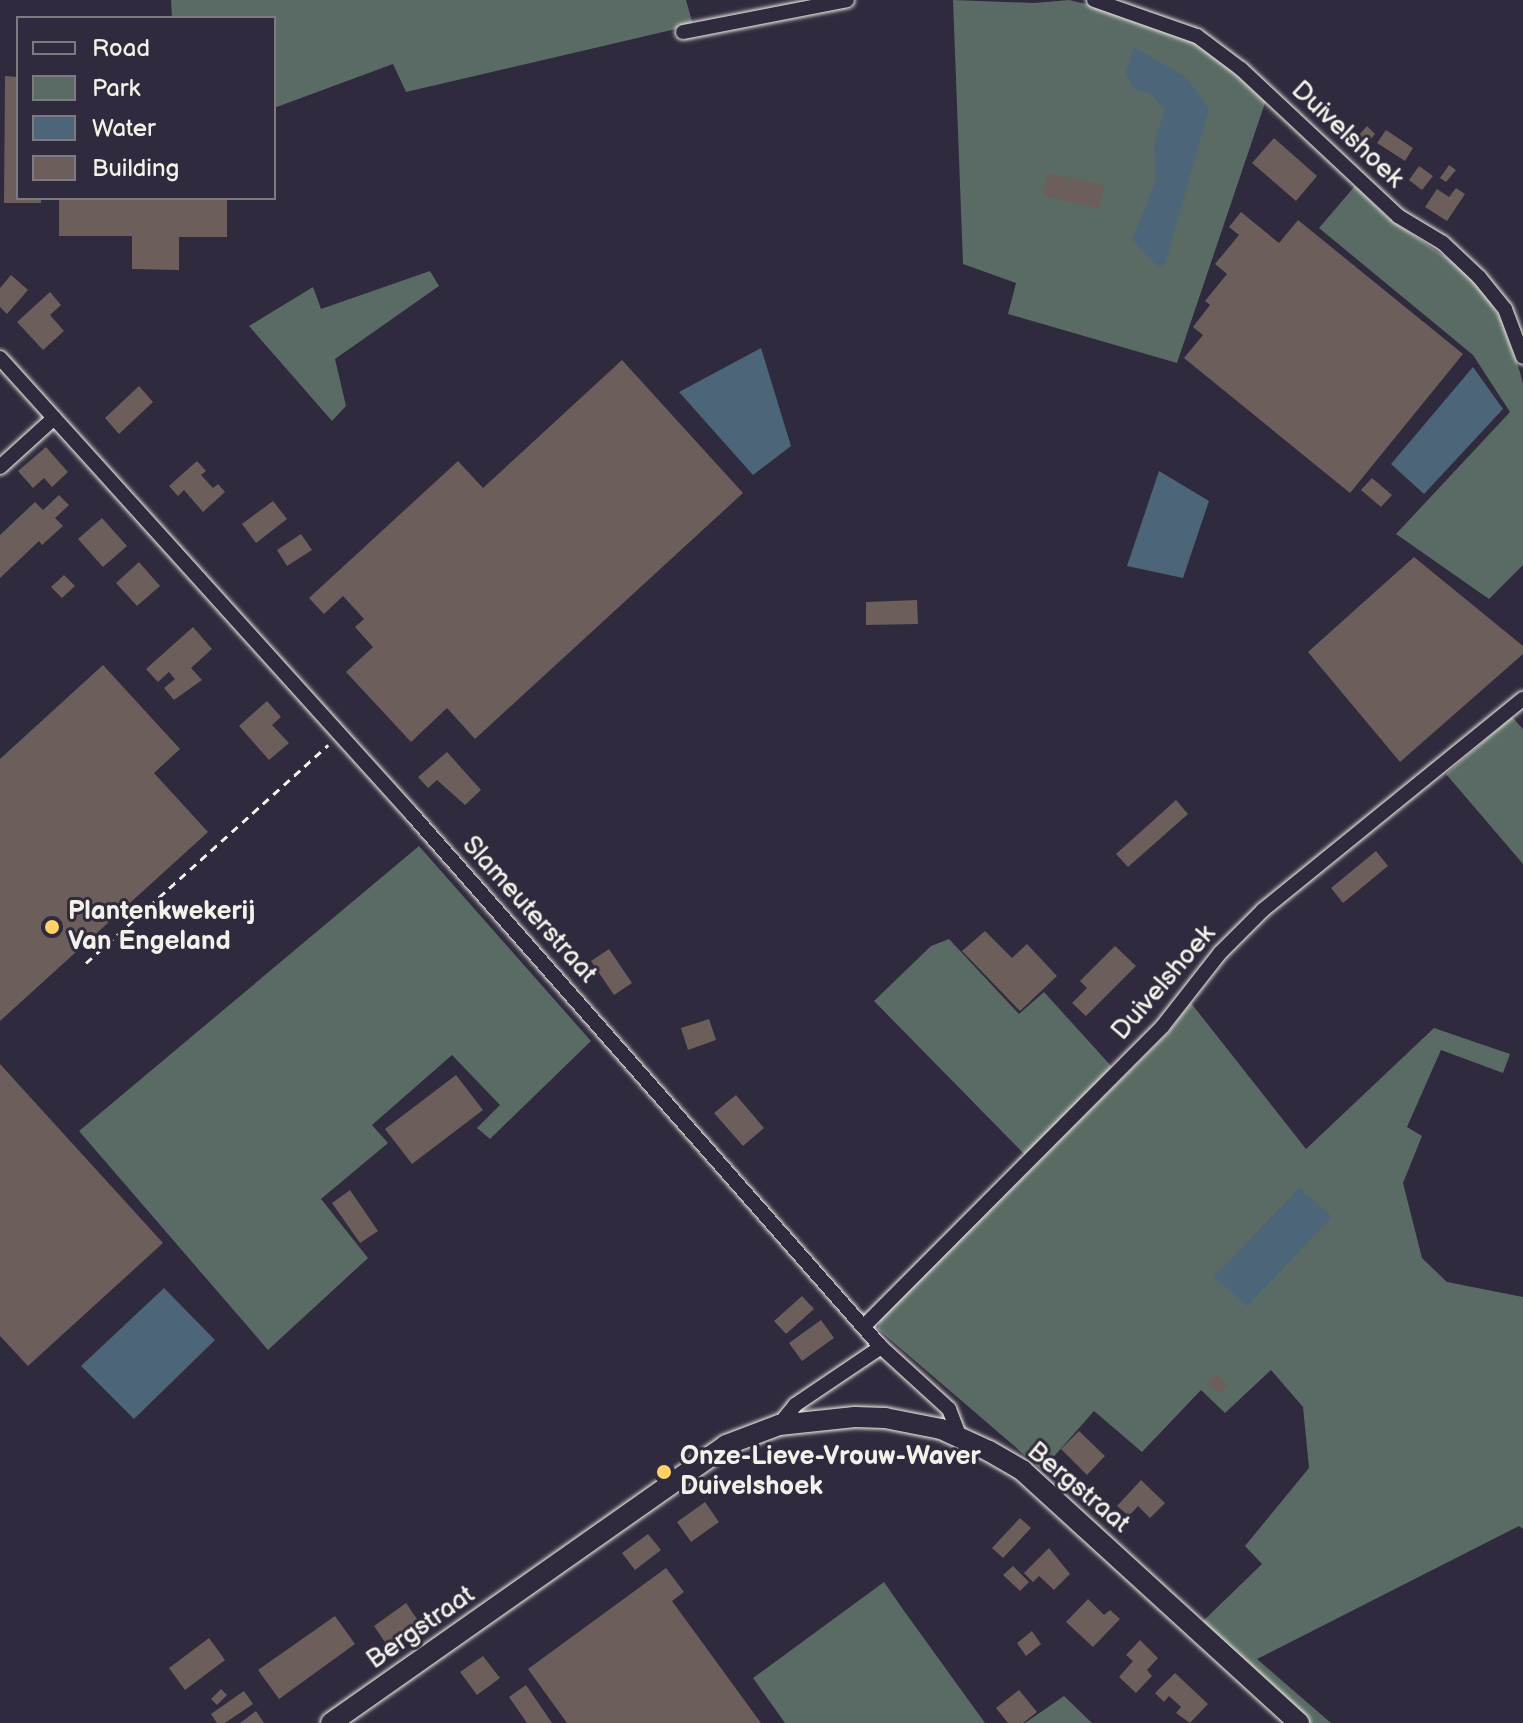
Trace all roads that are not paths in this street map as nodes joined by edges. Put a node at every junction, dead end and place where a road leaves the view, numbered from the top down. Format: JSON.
{"nodes":[{"id":1,"x":847,"y":0,"type":"edge"},
{"id":2,"x":1094,"y":0,"type":"edge"},
{"id":3,"x":683,"y":32,"type":"dead end"},
{"id":4,"x":1523,"y":357,"type":"edge"},
{"id":5,"x":0,"y":358,"type":"edge"},
{"id":6,"x":54,"y":418,"type":"junction"},
{"id":7,"x":0,"y":467,"type":"edge"},
{"id":8,"x":1523,"y":699,"type":"edge"},
{"id":9,"x":865,"y":1325,"type":"junction"},
{"id":10,"x":881,"y":1347,"type":"junction"},
{"id":11,"x":779,"y":1425,"type":"junction"},
{"id":12,"x":960,"y":1437,"type":"junction"},
{"id":13,"x":331,"y":1723,"type":"edge"},
{"id":14,"x":1299,"y":1723,"type":"edge"}],
"edges":[{"from":1,"to":3,"type":"street"},
{"from":2,"to":4,"type":"street","name":"Duivelshoek"},
{"from":5,"to":6,"type":"street","name":"Slameuterstraat"},
{"from":6,"to":7,"type":"street"},
{"from":6,"to":9,"type":"street","name":"Slameuterstraat"},
{"from":8,"to":9,"type":"street","name":"Duivelshoek"},
{"from":9,"to":10,"type":"street","name":"Slameuterstraat"},
{"from":10,"to":11,"type":"street"},
{"from":10,"to":12,"type":"street","name":"Slameuterstraat"},
{"from":11,"to":12,"type":"street","name":"Bergstraat"},
{"from":11,"to":13,"type":"street","name":"Bergstraat"},
{"from":12,"to":14,"type":"street","name":"Bergstraat"}]}
